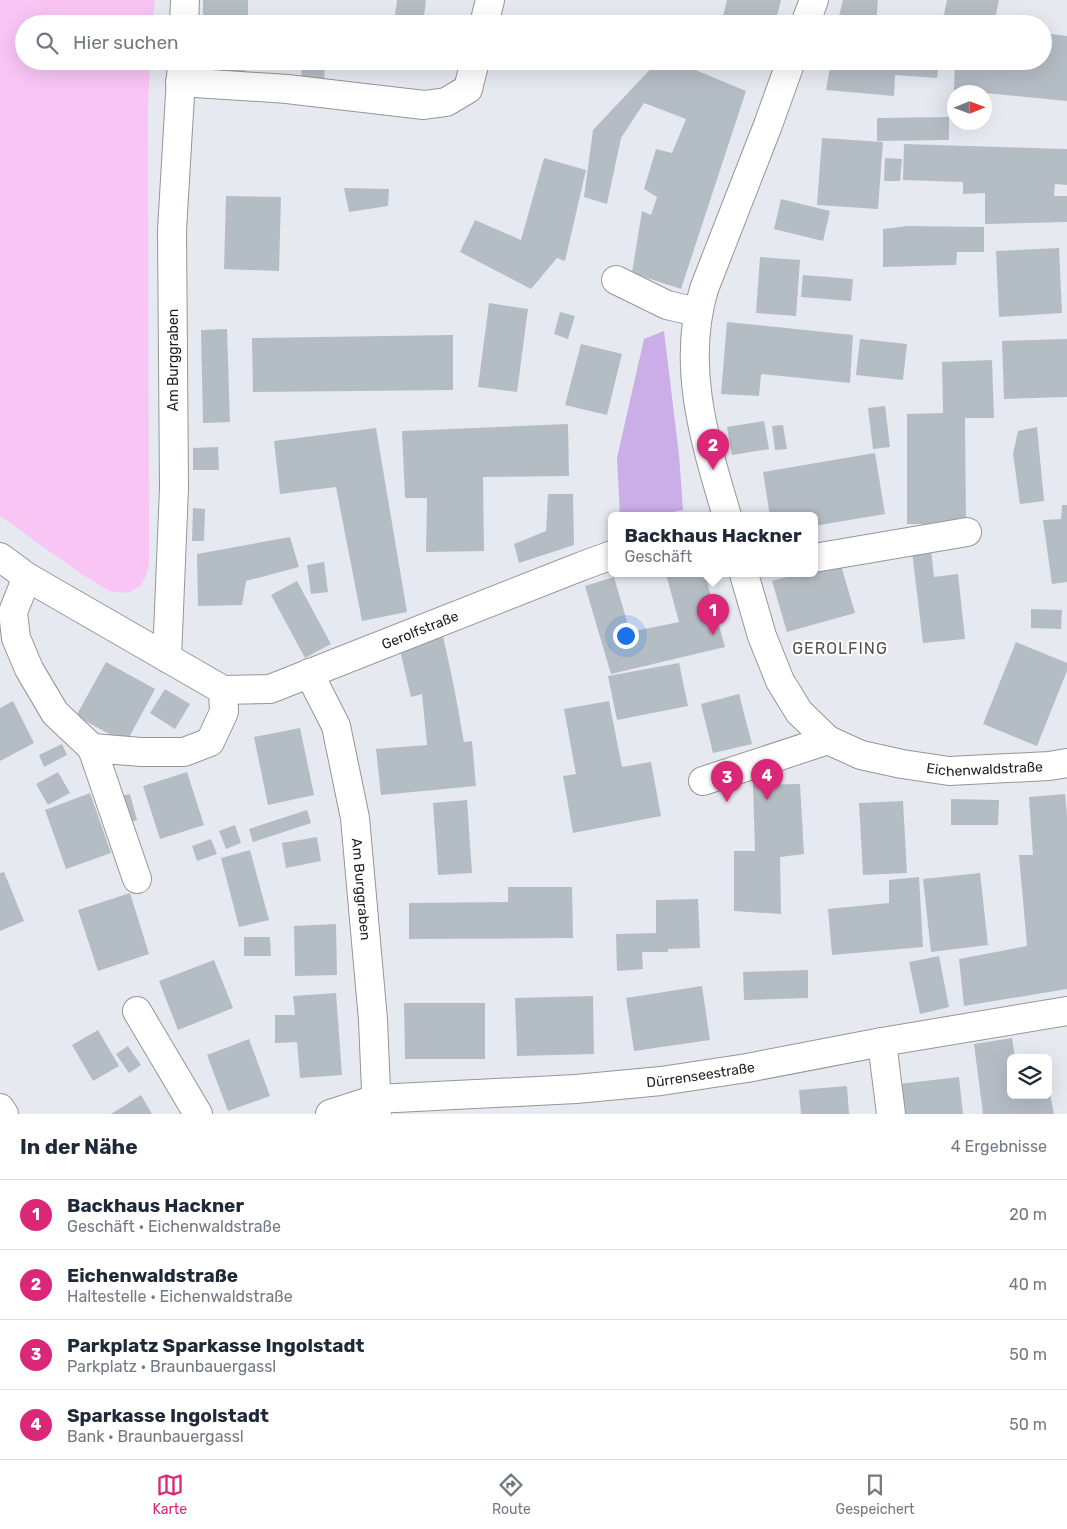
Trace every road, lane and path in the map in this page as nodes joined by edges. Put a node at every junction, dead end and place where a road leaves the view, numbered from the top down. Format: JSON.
{"nodes":[{"id":1,"x":185,"y":0,"type":"edge"},
{"id":2,"x":490,"y":0,"type":"edge"},
{"id":3,"x":814,"y":0,"type":"edge"},
{"id":4,"x":184,"y":15,"type":"edge"},
{"id":5,"x":486,"y":15,"type":"edge"},
{"id":6,"x":808,"y":15,"type":"edge"},
{"id":7,"x":473,"y":70,"type":"edge"},
{"id":8,"x":789,"y":70,"type":"edge"},
{"id":9,"x":181,"y":72,"type":"edge"},
{"id":10,"x":616,"y":280,"type":"dead end"},
{"id":11,"x":697,"y":312,"type":"junction"},
{"id":12,"x":724,"y":512,"type":"edge"},
{"id":13,"x":967,"y":532,"type":"dead end"},
{"id":14,"x":608,"y":556,"type":"edge"},
{"id":15,"x":0,"y":557,"type":"edge"},
{"id":16,"x":818,"y":557,"type":"edge"},
{"id":17,"x":27,"y":577,"type":"junction"},
{"id":18,"x":745,"y":577,"type":"edge"},
{"id":19,"x":168,"y":658,"type":"junction"},
{"id":20,"x":309,"y":673,"type":"junction"},
{"id":21,"x":223,"y":690,"type":"junction"},
{"id":22,"x":828,"y":740,"type":"junction"},
{"id":23,"x":92,"y":748,"type":"junction"},
{"id":24,"x":1067,"y":763,"type":"edge"},
{"id":25,"x":703,"y":781,"type":"dead end"},
{"id":26,"x":137,"y":879,"type":"dead end"},
{"id":27,"x":137,"y":1011,"type":"dead end"},
{"id":28,"x":1067,"y":1011,"type":"edge"},
{"id":29,"x":882,"y":1042,"type":"junction"},
{"id":30,"x":377,"y":1107,"type":"edge"},
{"id":31,"x":0,"y":1108,"type":"edge"},
{"id":32,"x":4,"y":1114,"type":"edge"},
{"id":33,"x":198,"y":1114,"type":"edge"},
{"id":34,"x":330,"y":1114,"type":"edge"},
{"id":35,"x":891,"y":1114,"type":"edge"}],
"edges":[{"from":1,"to":4,"type":"street"},
{"from":2,"to":5,"type":"street"},
{"from":3,"to":6,"type":"street"},
{"from":7,"to":9,"type":"street"},
{"from":8,"to":11,"type":"street"},
{"from":9,"to":19,"type":"street","name":"Am Burggraben"},
{"from":10,"to":11,"type":"street"},
{"from":11,"to":12,"type":"street"},
{"from":13,"to":16,"type":"street"},
{"from":14,"to":20,"type":"street","name":"Gerolfstraße"},
{"from":15,"to":17,"type":"street"},
{"from":17,"to":19,"type":"street"},
{"from":17,"to":23,"type":"street"},
{"from":18,"to":22,"type":"street","name":"Eichenwaldstraße"},
{"from":19,"to":21,"type":"street"},
{"from":20,"to":21,"type":"street","name":"Gerolfstraße"},
{"from":20,"to":30,"type":"street","name":"Am Burggraben"},
{"from":21,"to":23,"type":"street"},
{"from":22,"to":24,"type":"street","name":"Eichenwaldstraße"},
{"from":22,"to":25,"type":"street"},
{"from":23,"to":26,"type":"street"},
{"from":27,"to":33,"type":"street"},
{"from":28,"to":29,"type":"street","name":"Dürrenseestraße"},
{"from":29,"to":30,"type":"street","name":"Dürrenseestraße"},
{"from":29,"to":35,"type":"street"},
{"from":30,"to":34,"type":"street","name":"Dürrenseestraße"},
{"from":31,"to":32,"type":"street"}]}
